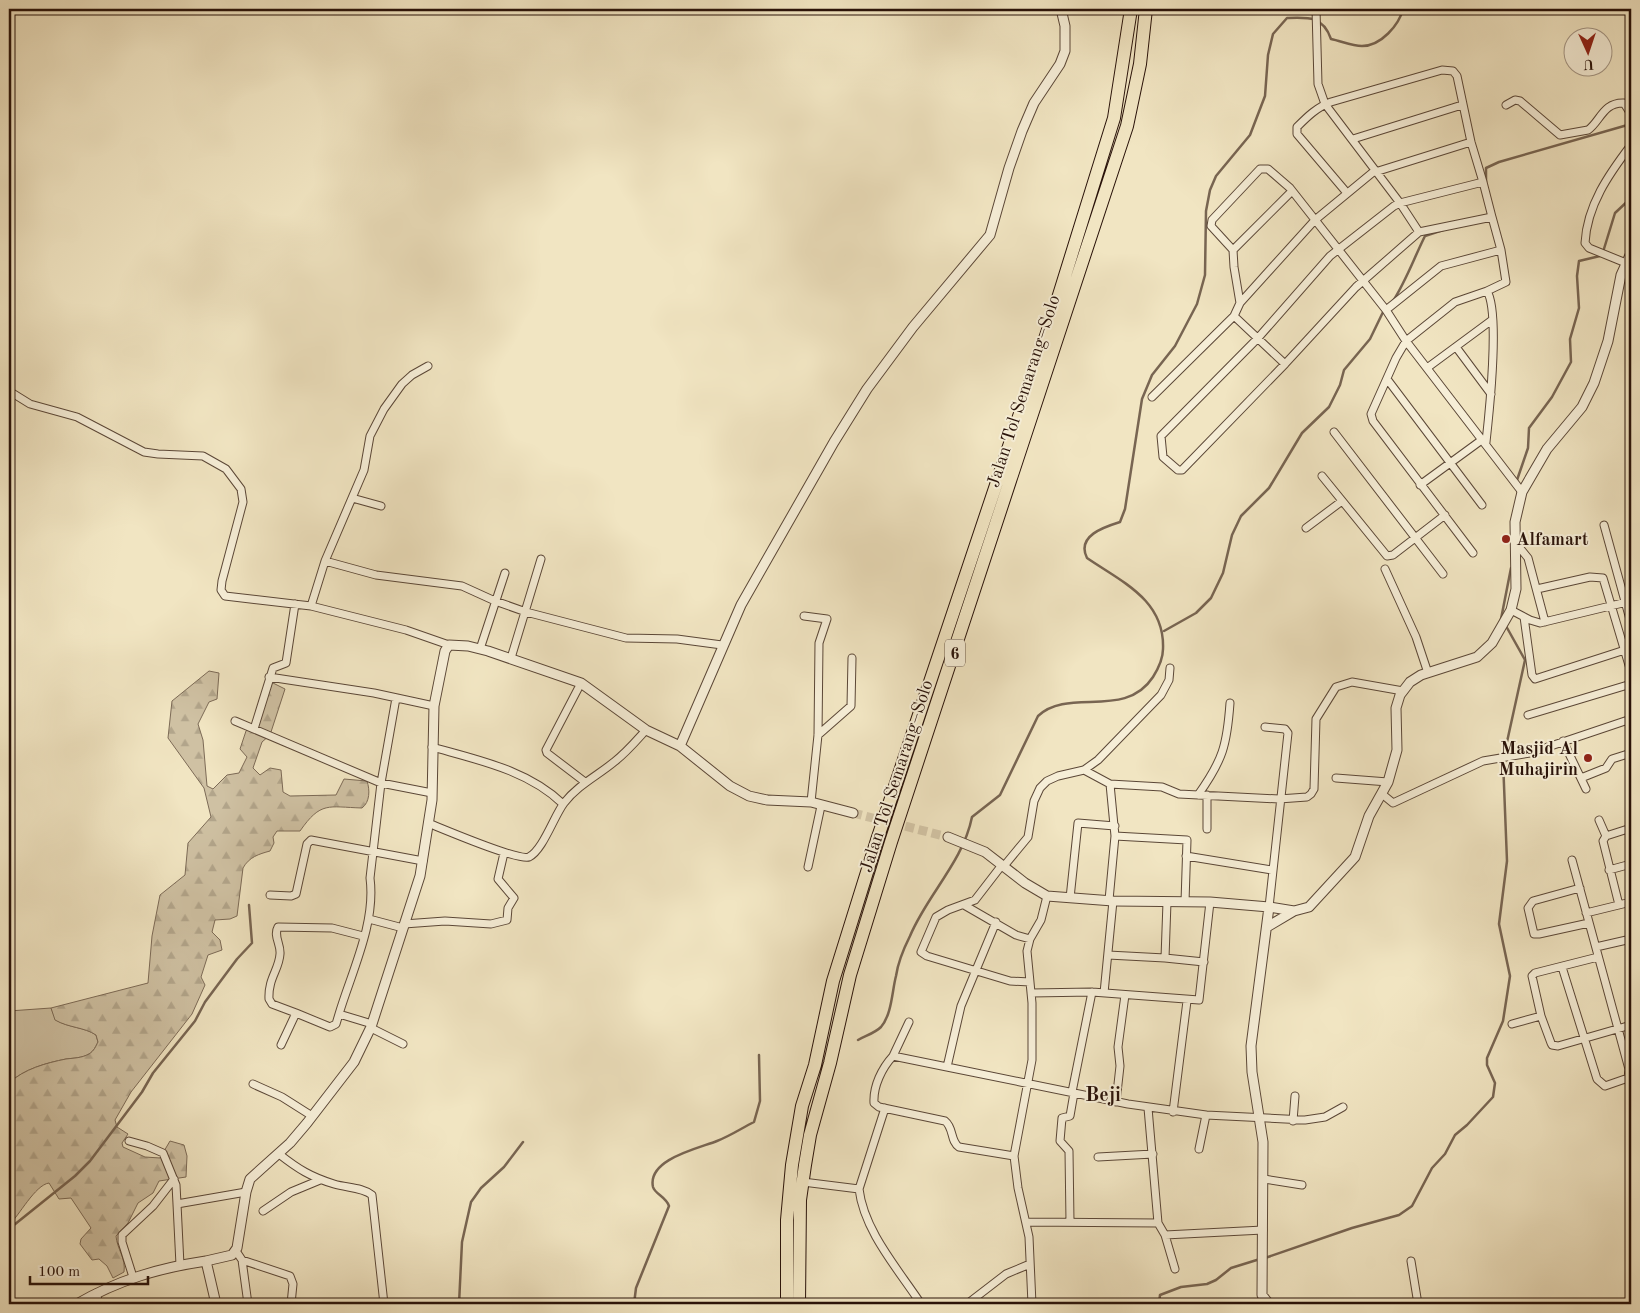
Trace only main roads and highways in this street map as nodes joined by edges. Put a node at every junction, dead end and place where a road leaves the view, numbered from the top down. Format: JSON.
{"nodes":[{"id":1,"x":1131,"y":9,"type":"edge"},
{"id":2,"x":1146,"y":9,"type":"edge"},
{"id":3,"x":787,"y":1304,"type":"edge"},
{"id":4,"x":799,"y":1304,"type":"edge"}],
"edges":[{"from":1,"to":3,"type":"highway","name":"Jalan Tol Semarang–Solo","number":"6"},
{"from":2,"to":4,"type":"highway","name":"Jalan Tol Semarang–Solo","number":"6"}]}
